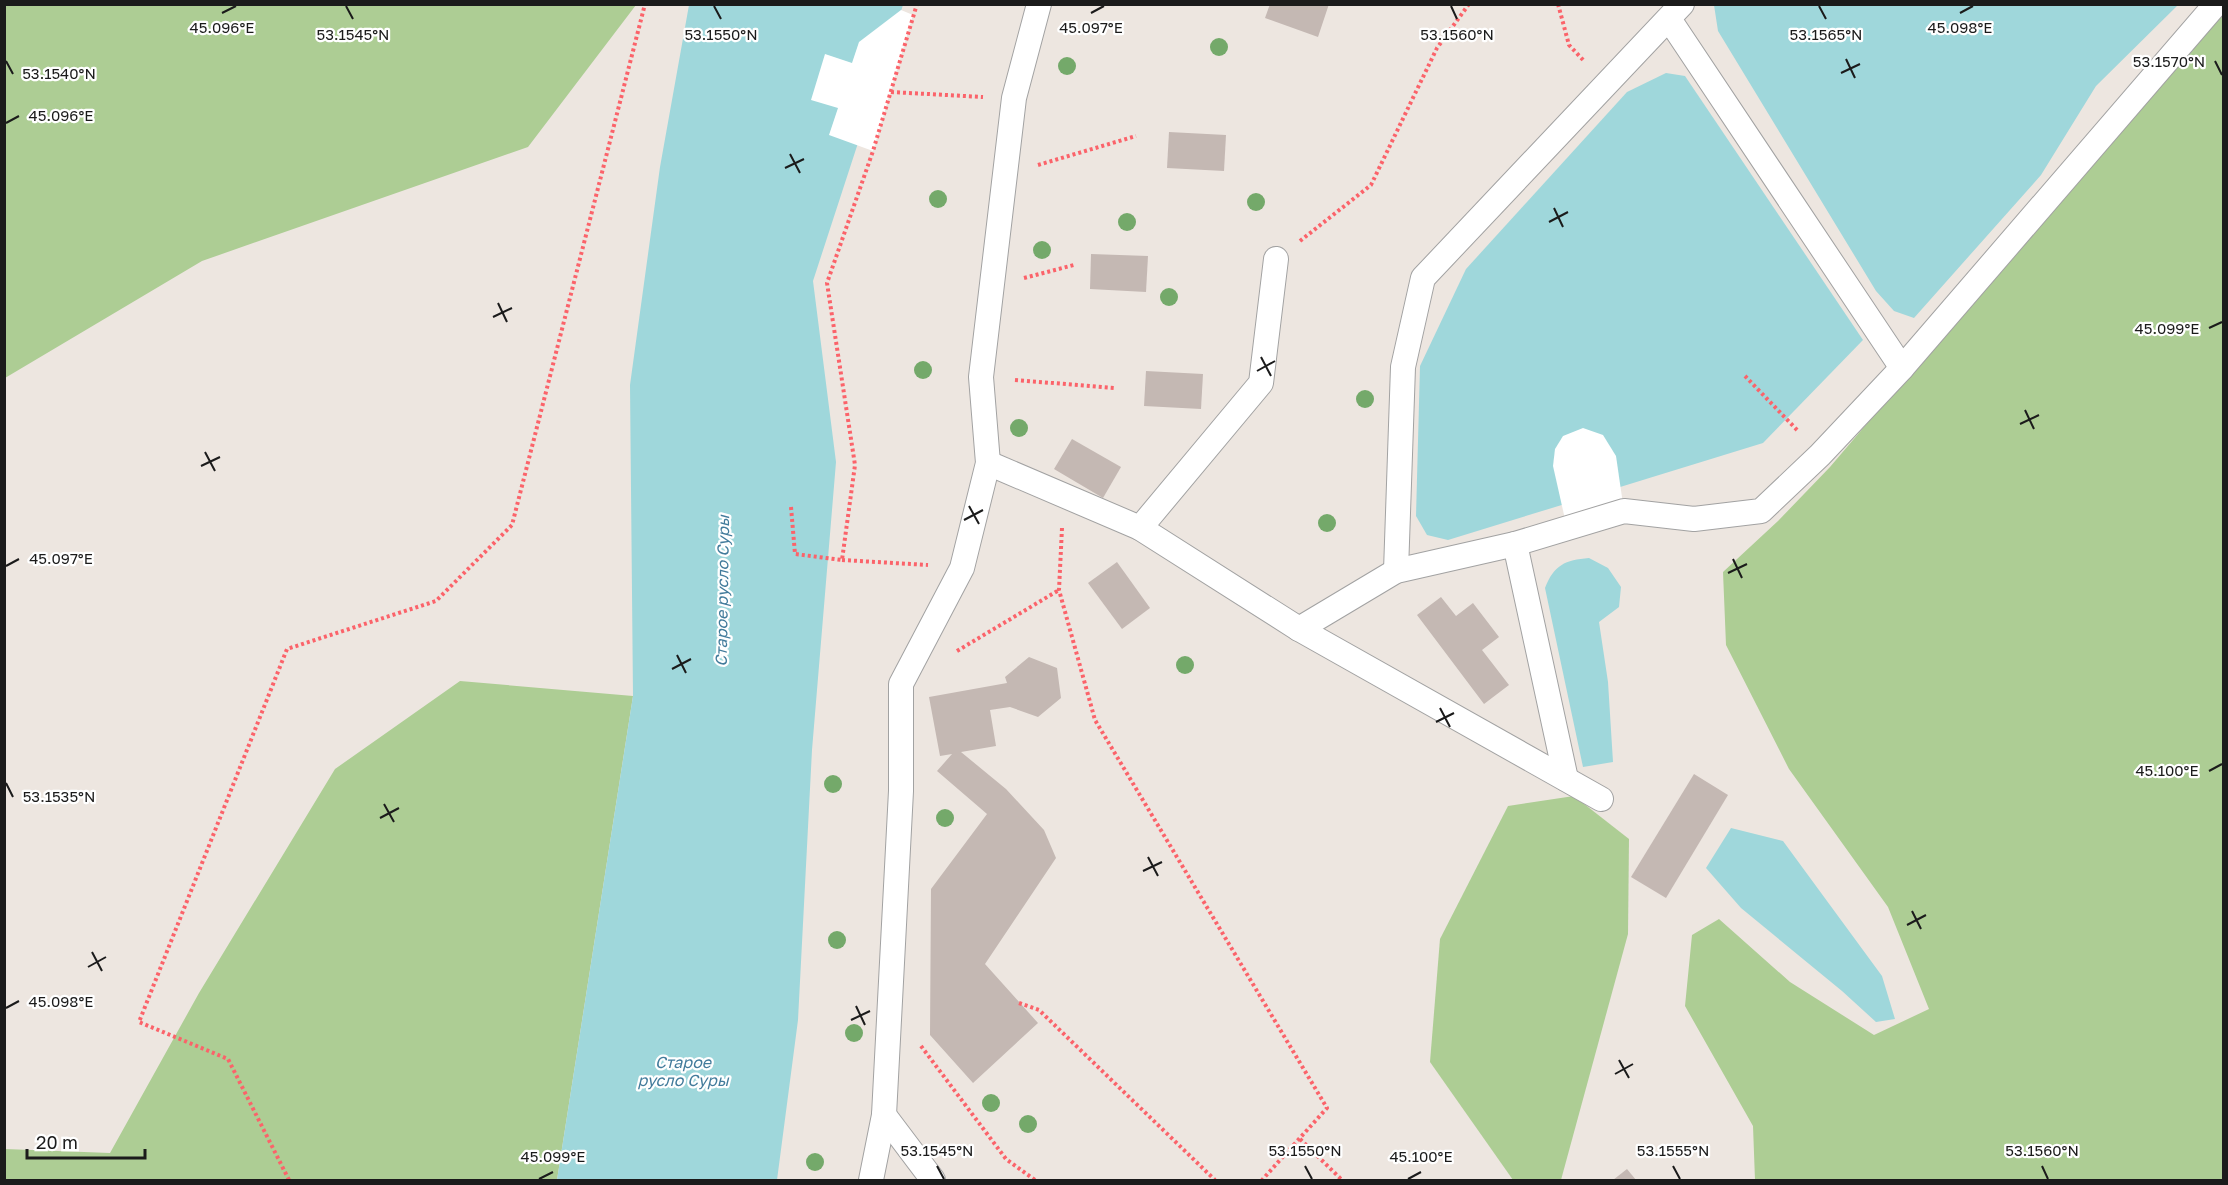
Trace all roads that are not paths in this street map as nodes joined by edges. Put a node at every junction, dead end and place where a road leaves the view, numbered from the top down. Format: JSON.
{"nodes":[{"id":1,"x":1039,"y":4,"type":"edge"},
{"id":2,"x":2216,"y":4,"type":"edge"},
{"id":3,"x":1675,"y":12,"type":"edge"},
{"id":4,"x":1276,"y":260,"type":"road end"},
{"id":5,"x":1902,"y":368,"type":"junction"},
{"id":6,"x":988,"y":463,"type":"junction"},
{"id":7,"x":1140,"y":528,"type":"junction"},
{"id":8,"x":1515,"y":544,"type":"junction"},
{"id":9,"x":1396,"y":571,"type":"junction"},
{"id":10,"x":1299,"y":629,"type":"junction"},
{"id":11,"x":1566,"y":779,"type":"junction"},
{"id":12,"x":1601,"y":799,"type":"dead end"},
{"id":13,"x":884,"y":1115,"type":"junction"},
{"id":14,"x":871,"y":1180,"type":"edge"},
{"id":15,"x":933,"y":1180,"type":"edge"}],
"edges":[{"from":1,"to":6,"type":"lane"},
{"from":2,"to":5,"type":"lane"},
{"from":3,"to":5,"type":"lane"},
{"from":3,"to":9,"type":"lane"},
{"from":4,"to":7,"type":"lane"},
{"from":5,"to":8,"type":"lane"},
{"from":6,"to":7,"type":"lane"},
{"from":6,"to":13,"type":"lane"},
{"from":7,"to":10,"type":"lane"},
{"from":8,"to":9,"type":"lane"},
{"from":8,"to":11,"type":"lane"},
{"from":9,"to":10,"type":"lane"},
{"from":10,"to":11,"type":"lane"},
{"from":11,"to":12,"type":"lane"},
{"from":13,"to":14,"type":"lane"},
{"from":13,"to":15,"type":"lane"}]}
